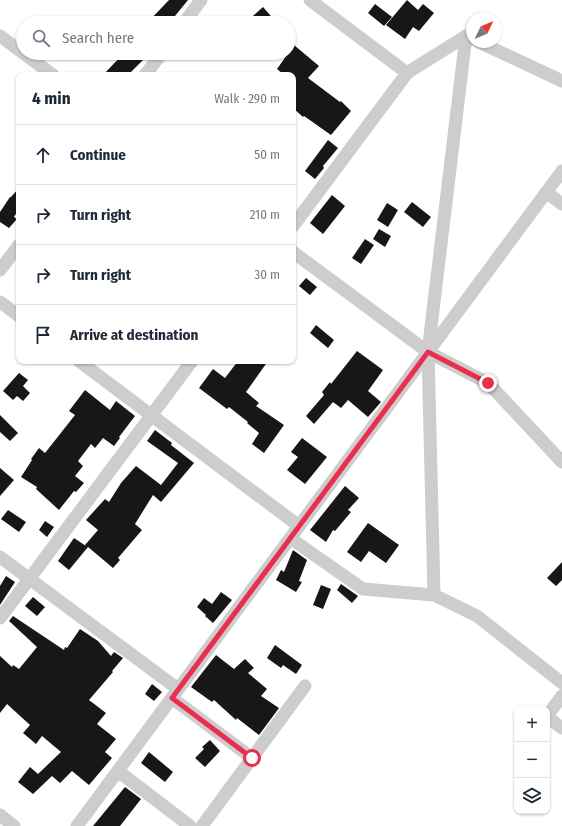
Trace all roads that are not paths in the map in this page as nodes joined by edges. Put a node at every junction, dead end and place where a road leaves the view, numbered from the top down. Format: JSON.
{"nodes":[{"id":1,"x":201,"y":0,"type":"edge"},
{"id":2,"x":310,"y":0,"type":"edge"},
{"id":3,"x":189,"y":16,"type":"edge"},
{"id":4,"x":0,"y":36,"type":"edge"},
{"id":5,"x":466,"y":39,"type":"edge"},
{"id":6,"x":16,"y":48,"type":"edge"},
{"id":7,"x":468,"y":48,"type":"edge"},
{"id":8,"x":492,"y":48,"type":"edge"},
{"id":9,"x":33,"y":60,"type":"edge"},
{"id":10,"x":157,"y":60,"type":"edge"},
{"id":11,"x":49,"y":72,"type":"edge"},
{"id":12,"x":147,"y":72,"type":"edge"},
{"id":13,"x":407,"y":73,"type":"junction"},
{"id":14,"x":562,"y":81,"type":"edge"},
{"id":15,"x":562,"y":171,"type":"edge"},
{"id":16,"x":546,"y":192,"type":"junction"},
{"id":17,"x":562,"y":204,"type":"edge"},
{"id":18,"x":296,"y":222,"type":"edge"},
{"id":19,"x":16,"y":248,"type":"edge"},
{"id":20,"x":296,"y":254,"type":"edge"},
{"id":21,"x":0,"y":270,"type":"edge"},
{"id":22,"x":0,"y":302,"type":"edge"},
{"id":23,"x":16,"y":314,"type":"edge"},
{"id":24,"x":428,"y":352,"type":"junction"},
{"id":25,"x":83,"y":364,"type":"edge"},
{"id":26,"x":190,"y":364,"type":"edge"},
{"id":27,"x":152,"y":415,"type":"junction"},
{"id":28,"x":562,"y":462,"type":"edge"},
{"id":29,"x":299,"y":526,"type":"junction"},
{"id":30,"x":290,"y":538,"type":"junction"},
{"id":31,"x":0,"y":557,"type":"edge"},
{"id":32,"x":30,"y":579,"type":"junction"},
{"id":33,"x":434,"y":595,"type":"junction"},
{"id":34,"x":0,"y":618,"type":"edge"},
{"id":35,"x":562,"y":683,"type":"edge"},
{"id":36,"x":305,"y":686,"type":"dead end"},
{"id":37,"x":175,"y":694,"type":"junction"},
{"id":38,"x":562,"y":696,"type":"edge"},
{"id":39,"x":550,"y":713,"type":"edge"},
{"id":40,"x":550,"y":719,"type":"edge"},
{"id":41,"x":562,"y":728,"type":"edge"},
{"id":42,"x":252,"y":758,"type":"junction"},
{"id":43,"x":118,"y":771,"type":"junction"},
{"id":44,"x":0,"y":815,"type":"edge"},
{"id":45,"x":14,"y":826,"type":"edge"},
{"id":46,"x":77,"y":826,"type":"edge"},
{"id":47,"x":190,"y":826,"type":"edge"},
{"id":48,"x":202,"y":826,"type":"edge"}],
"edges":[{"from":1,"to":3,"type":"street"},
{"from":2,"to":13,"type":"street"},
{"from":4,"to":6,"type":"street"},
{"from":5,"to":13,"type":"street"},
{"from":7,"to":24,"type":"street"},
{"from":8,"to":14,"type":"street"},
{"from":9,"to":11,"type":"street"},
{"from":10,"to":12,"type":"street"},
{"from":13,"to":18,"type":"street"},
{"from":15,"to":16,"type":"street"},
{"from":16,"to":17,"type":"street"},
{"from":16,"to":24,"type":"street"},
{"from":19,"to":21,"type":"street"},
{"from":20,"to":24,"type":"street"},
{"from":22,"to":23,"type":"street"},
{"from":24,"to":28,"type":"street"},
{"from":24,"to":29,"type":"street"},
{"from":24,"to":33,"type":"street"},
{"from":25,"to":27,"type":"street"},
{"from":26,"to":27,"type":"street"},
{"from":27,"to":29,"type":"street"},
{"from":27,"to":32,"type":"street"},
{"from":29,"to":30,"type":"street"},
{"from":30,"to":33,"type":"street"},
{"from":30,"to":37,"type":"street"},
{"from":31,"to":32,"type":"street"},
{"from":32,"to":34,"type":"street"},
{"from":32,"to":37,"type":"street"},
{"from":33,"to":35,"type":"street"},
{"from":36,"to":42,"type":"street"},
{"from":37,"to":42,"type":"street"},
{"from":37,"to":43,"type":"street"},
{"from":38,"to":39,"type":"street"},
{"from":40,"to":41,"type":"street"},
{"from":42,"to":48,"type":"street"},
{"from":43,"to":46,"type":"street"},
{"from":43,"to":47,"type":"street"},
{"from":44,"to":45,"type":"street"}]}
